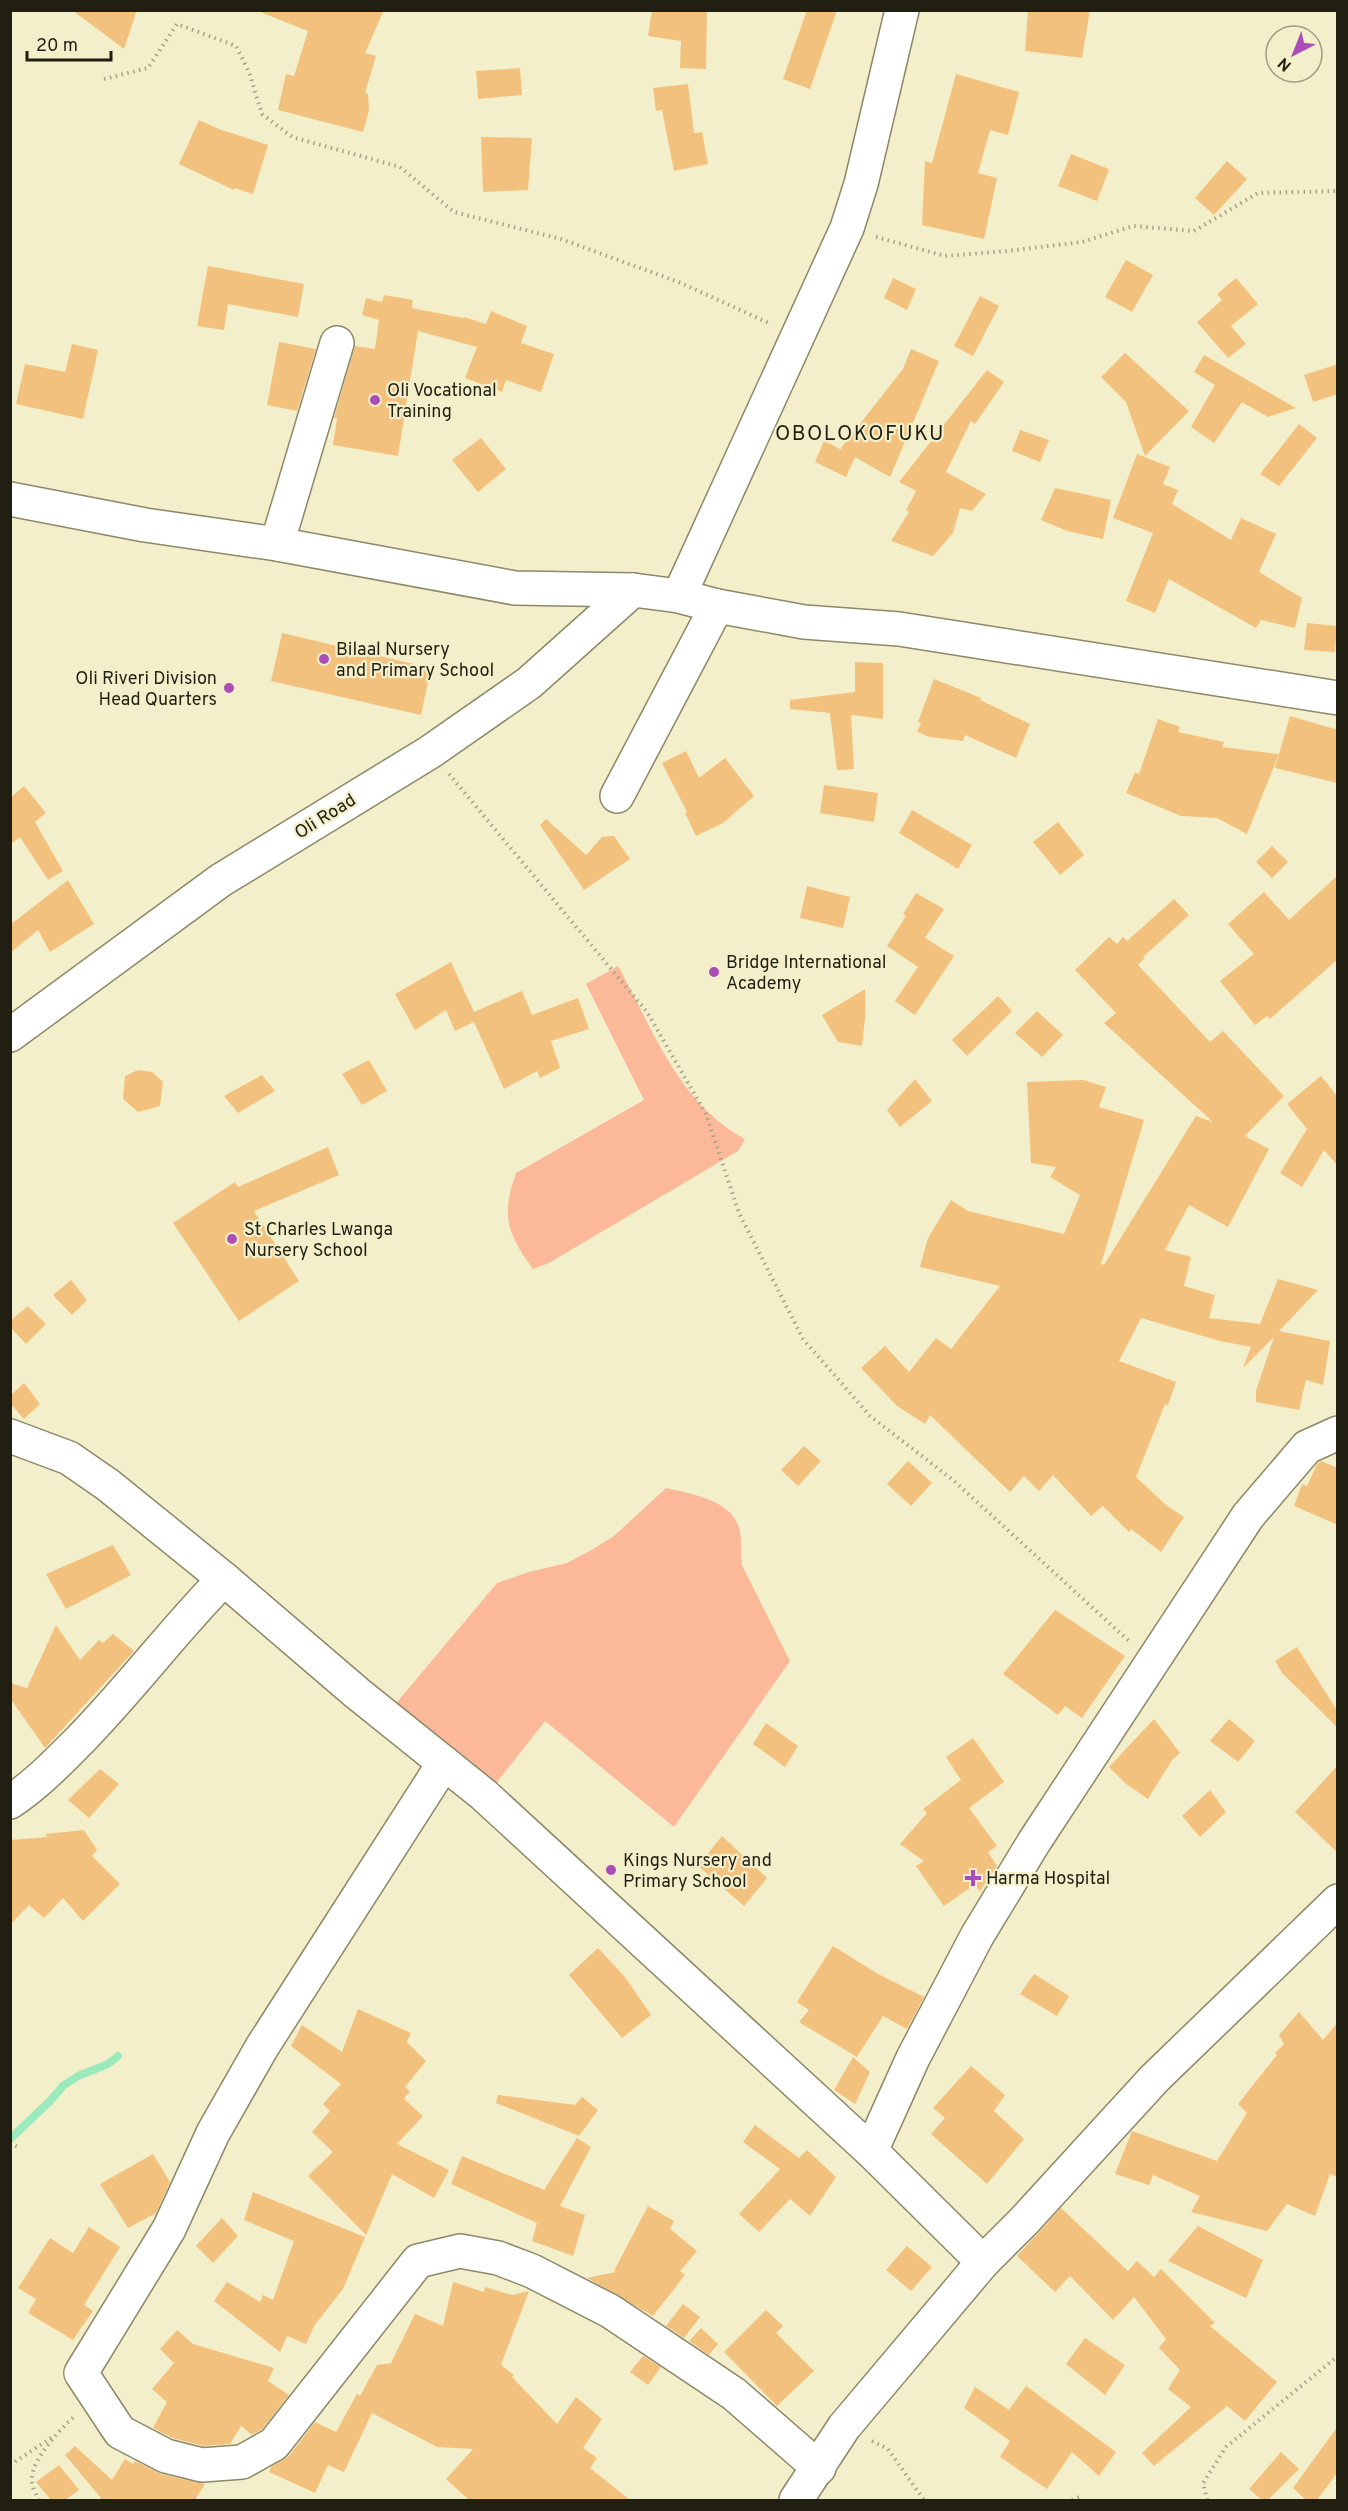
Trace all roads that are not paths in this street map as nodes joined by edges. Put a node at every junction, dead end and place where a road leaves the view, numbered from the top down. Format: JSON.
{"nodes":[{"id":1,"x":902,"y":10,"type":"edge"},
{"id":2,"x":337,"y":343,"type":"dead end"},
{"id":3,"x":10,"y":499,"type":"edge"},
{"id":4,"x":277,"y":544,"type":"junction"},
{"id":5,"x":633,"y":590,"type":"junction"},
{"id":6,"x":679,"y":596,"type":"junction"},
{"id":7,"x":717,"y":606,"type":"junction"},
{"id":8,"x":1338,"y":698,"type":"edge"},
{"id":9,"x":617,"y":796,"type":"dead end"},
{"id":10,"x":10,"y":1035,"type":"edge"},
{"id":11,"x":1338,"y":1433,"type":"edge"},
{"id":12,"x":10,"y":1436,"type":"edge"},
{"id":13,"x":224,"y":1580,"type":"junction"},
{"id":14,"x":444,"y":1763,"type":"junction"},
{"id":15,"x":10,"y":1802,"type":"edge"},
{"id":16,"x":1338,"y":1901,"type":"edge"},
{"id":17,"x":871,"y":2151,"type":"junction"},
{"id":18,"x":983,"y":2262,"type":"junction"},
{"id":19,"x":819,"y":2468,"type":"junction"},
{"id":20,"x":796,"y":2500,"type":"edge"}],
"edges":[{"from":1,"to":6,"type":"street"},
{"from":2,"to":4,"type":"street"},
{"from":3,"to":4,"type":"street"},
{"from":4,"to":5,"type":"street"},
{"from":5,"to":6,"type":"street"},
{"from":5,"to":10,"type":"street","name":"Oli Road"},
{"from":6,"to":7,"type":"street"},
{"from":7,"to":8,"type":"street"},
{"from":7,"to":9,"type":"street"},
{"from":11,"to":17,"type":"street"},
{"from":12,"to":13,"type":"street"},
{"from":13,"to":14,"type":"street"},
{"from":13,"to":15,"type":"street"},
{"from":14,"to":17,"type":"street"},
{"from":14,"to":19,"type":"street"},
{"from":16,"to":18,"type":"street"},
{"from":17,"to":18,"type":"street"},
{"from":18,"to":19,"type":"street"},
{"from":19,"to":20,"type":"street"}]}
